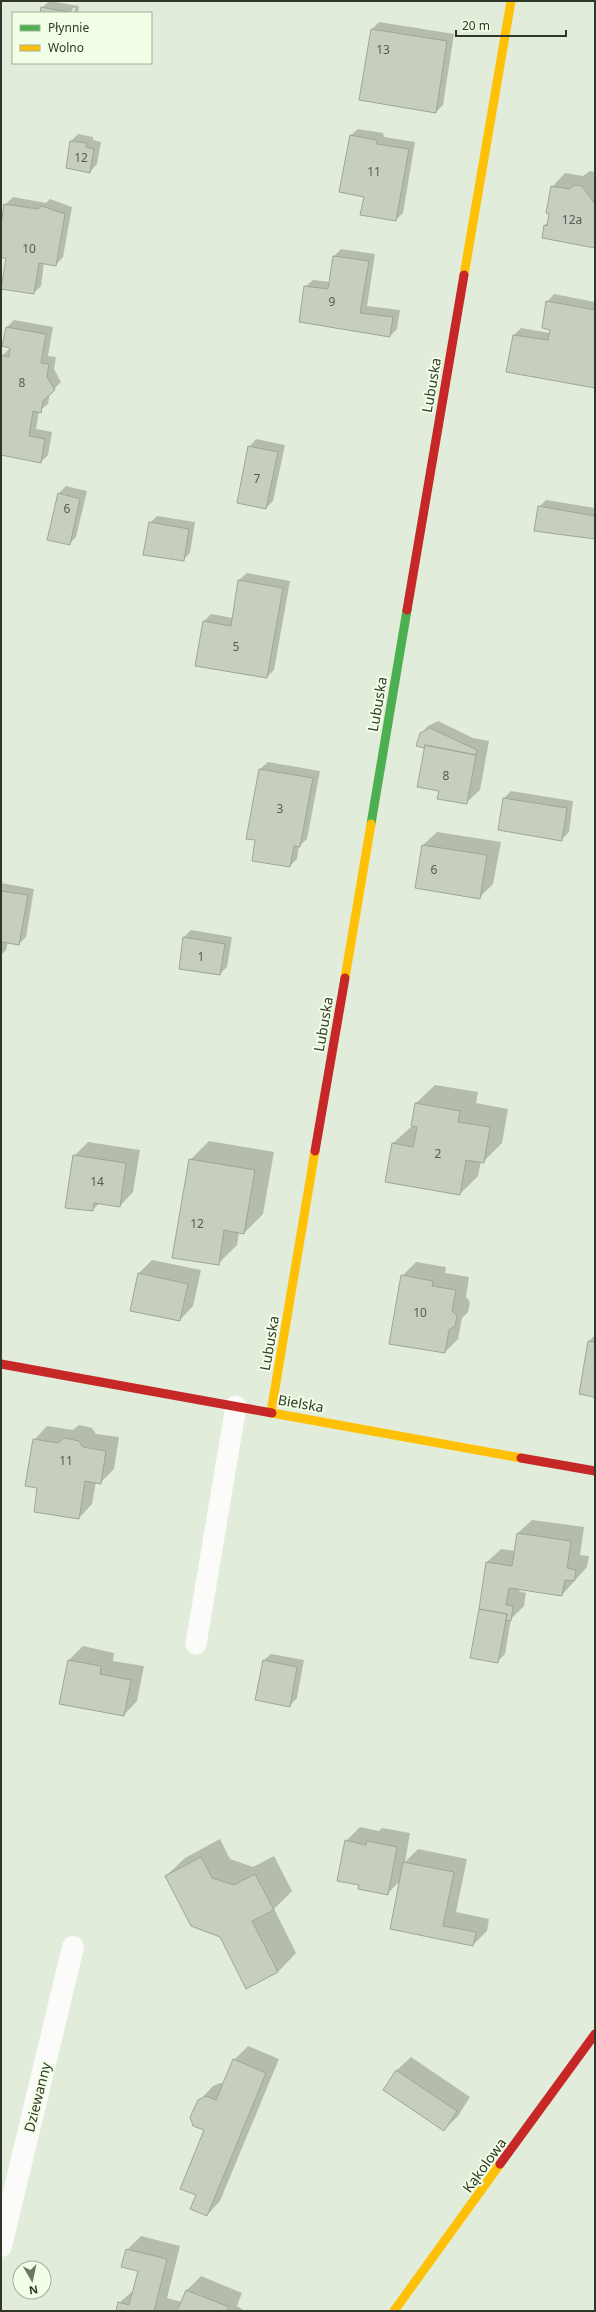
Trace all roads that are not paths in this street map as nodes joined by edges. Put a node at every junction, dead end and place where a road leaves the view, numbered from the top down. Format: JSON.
{"nodes":[{"id":1,"x":511,"y":1,"type":"edge"},
{"id":2,"x":1,"y":1364,"type":"edge"},
{"id":3,"x":236,"y":1406,"type":"junction"},
{"id":4,"x":271,"y":1412,"type":"junction"},
{"id":5,"x":595,"y":1471,"type":"edge"},
{"id":6,"x":196,"y":1644,"type":"dead end"},
{"id":7,"x":73,"y":1947,"type":"dead end"},
{"id":8,"x":595,"y":2034,"type":"edge"},
{"id":9,"x":1,"y":2246,"type":"edge"},
{"id":10,"x":394,"y":2311,"type":"edge"}],
"edges":[{"from":1,"to":4,"type":"street","name":"Lubuska"},
{"from":2,"to":3,"type":"street","name":"Bielska"},
{"from":3,"to":4,"type":"street","name":"Bielska"},
{"from":3,"to":6,"type":"lane"},
{"from":4,"to":5,"type":"street","name":"Bielska"},
{"from":7,"to":9,"type":"street","name":"Dziewanny"},
{"from":8,"to":10,"type":"street","name":"Kąkolowa"}]}
